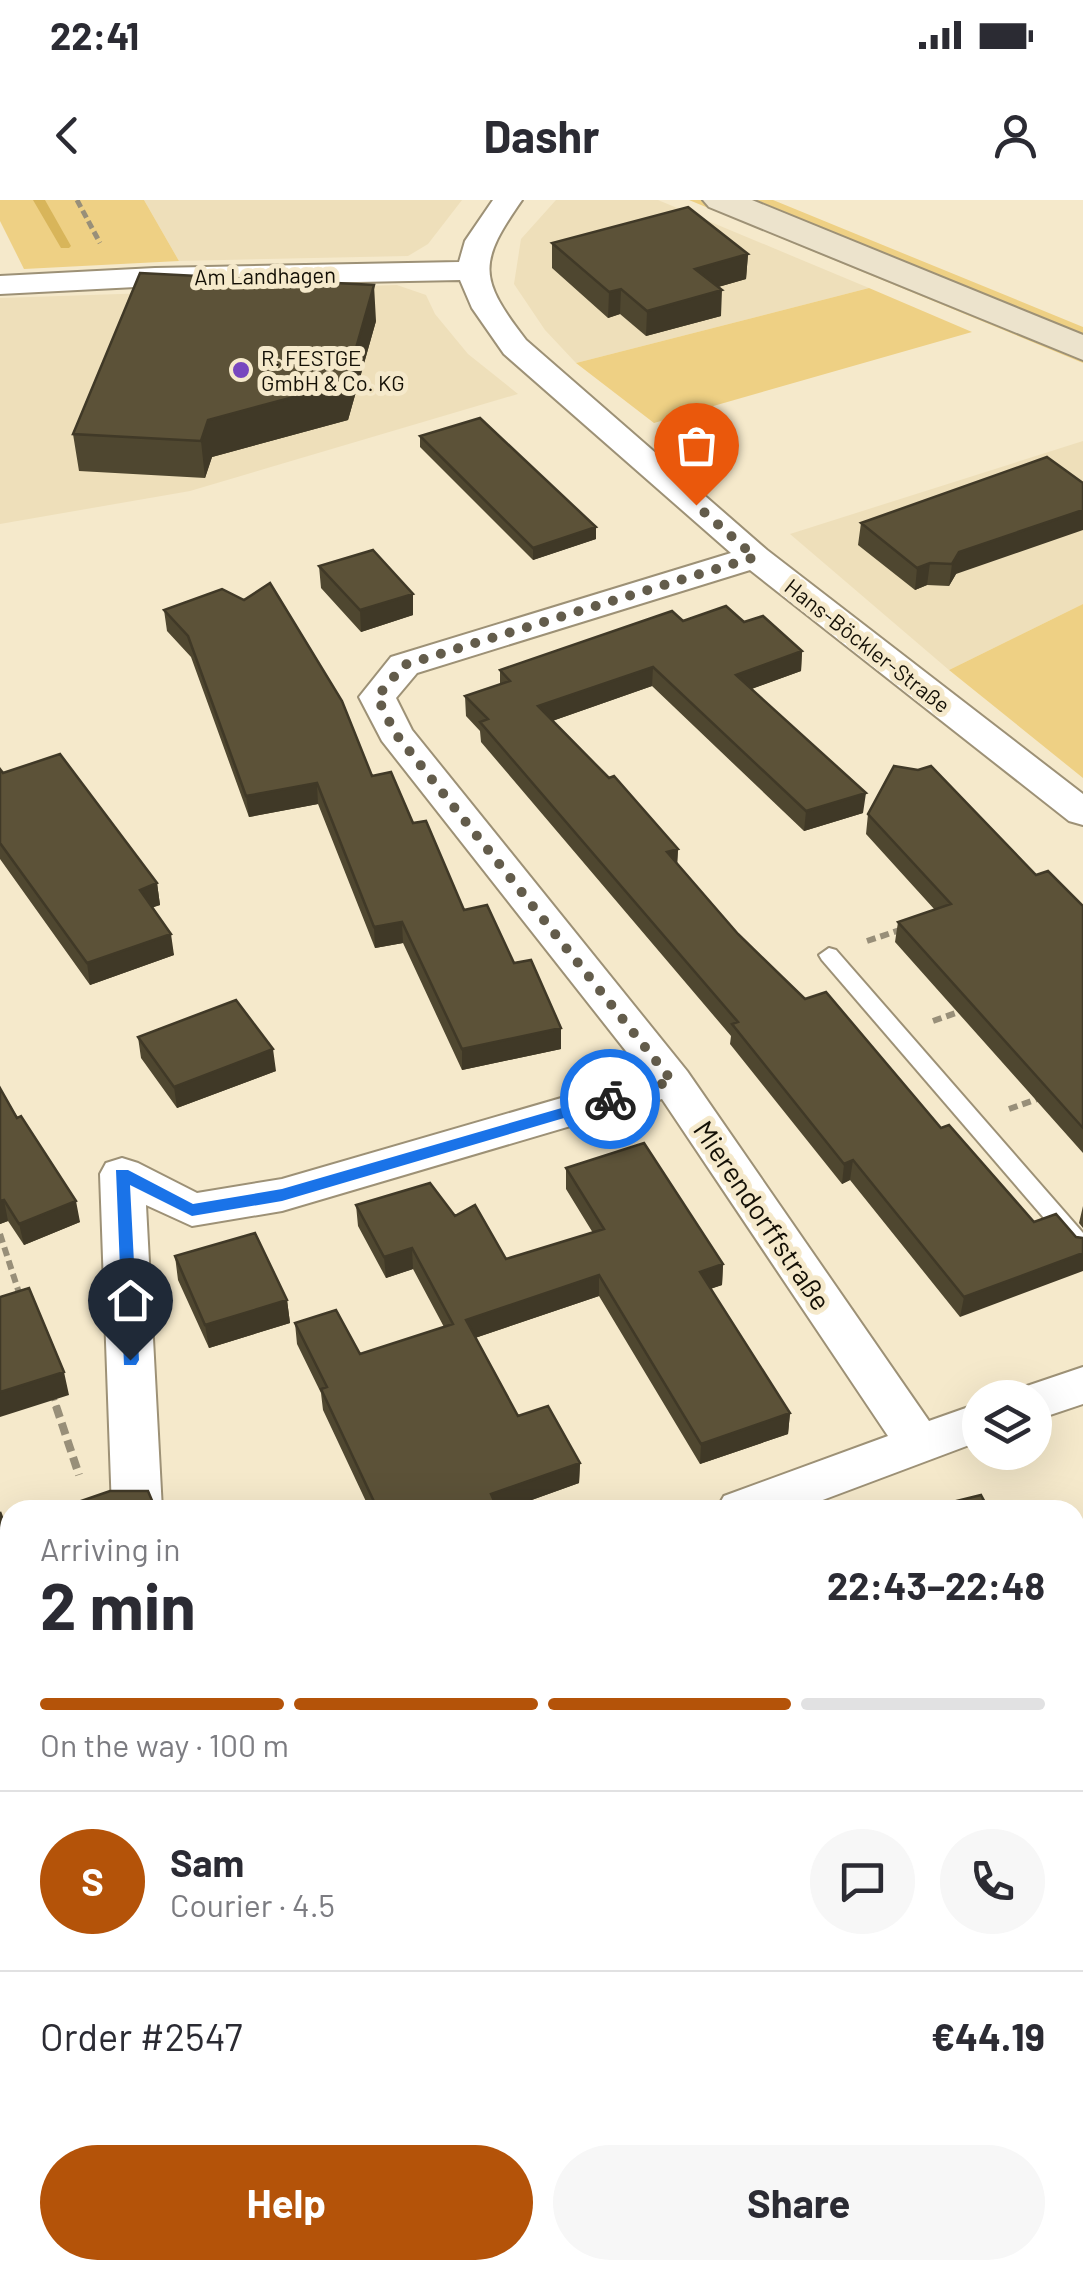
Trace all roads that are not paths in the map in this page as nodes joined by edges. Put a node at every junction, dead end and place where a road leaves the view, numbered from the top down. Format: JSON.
{"nodes":[{"id":1,"x":508,"y":200,"type":"edge"},
{"id":2,"x":721,"y":200,"type":"edge"},
{"id":3,"x":471,"y":271,"type":"junction"},
{"id":4,"x":0,"y":285,"type":"edge"},
{"id":5,"x":1083,"y":348,"type":"edge"},
{"id":6,"x":755,"y":557,"type":"junction"},
{"id":7,"x":1083,"y":813,"type":"edge"},
{"id":8,"x":829,"y":954,"type":"road end"},
{"id":9,"x":672,"y":1081,"type":"junction"},
{"id":10,"x":1083,"y":1248,"type":"edge"},
{"id":11,"x":1083,"y":1385,"type":"edge"},
{"id":12,"x":1052,"y":1396,"type":"edge"},
{"id":13,"x":962,"y":1428,"type":"edge"},
{"id":14,"x":918,"y":1443,"type":"junction"},
{"id":15,"x":137,"y":1500,"type":"edge"},
{"id":16,"x":767,"y":1500,"type":"edge"}],
"edges":[{"from":1,"to":3,"type":"street"},
{"from":2,"to":5,"type":"street"},
{"from":3,"to":4,"type":"street","name":"Am Landhagen"},
{"from":3,"to":6,"type":"street","name":"Hans-Böckler-Straße"},
{"from":6,"to":7,"type":"street","name":"Hans-Böckler-Straße"},
{"from":6,"to":9,"type":"street","name":"Mierendorffstraße"},
{"from":8,"to":10,"type":"lane"},
{"from":9,"to":14,"type":"street","name":"Mierendorffstraße"},
{"from":9,"to":15,"type":"street"},
{"from":11,"to":12,"type":"street"},
{"from":13,"to":14,"type":"street"},
{"from":14,"to":16,"type":"street"}]}
